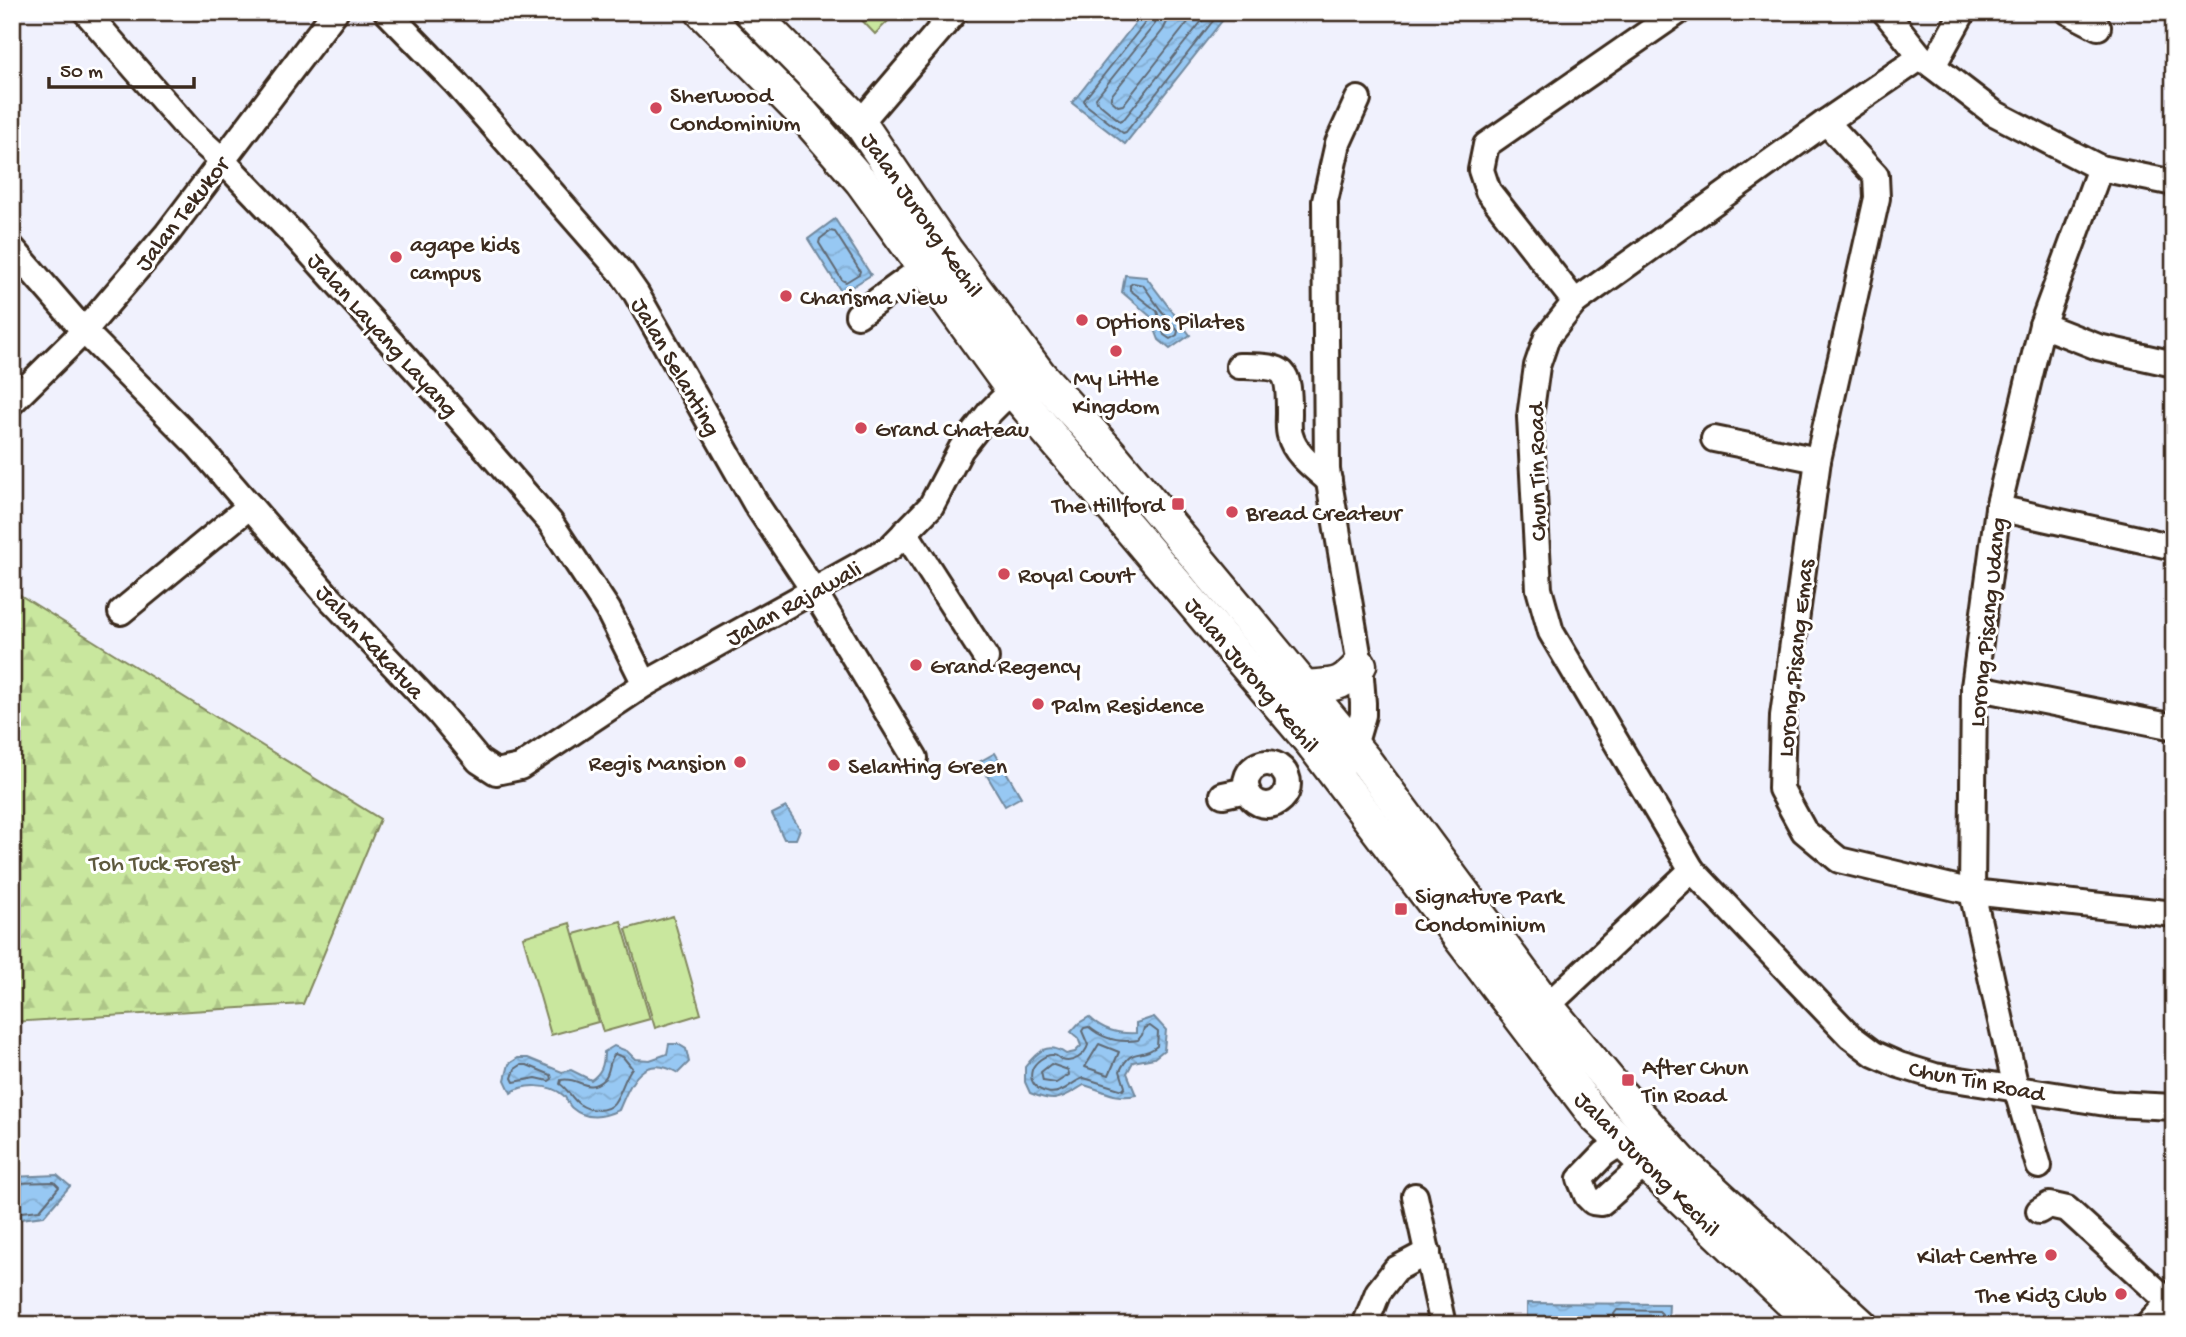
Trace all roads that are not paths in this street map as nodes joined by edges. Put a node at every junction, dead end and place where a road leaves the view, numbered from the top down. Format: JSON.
{"nodes":[{"id":1,"x":86,"y":12,"type":"edge"},
{"id":2,"x":335,"y":12,"type":"edge"},
{"id":3,"x":387,"y":12,"type":"edge"},
{"id":4,"x":702,"y":12,"type":"edge"},
{"id":5,"x":751,"y":12,"type":"edge"},
{"id":6,"x":955,"y":12,"type":"edge"},
{"id":7,"x":1678,"y":12,"type":"edge"},
{"id":8,"x":1885,"y":12,"type":"edge"},
{"id":9,"x":1963,"y":12,"type":"edge"},
{"id":10,"x":2069,"y":12,"type":"edge"},
{"id":11,"x":2098,"y":27,"type":"dead end"},
{"id":12,"x":1927,"y":61,"type":"junction"},
{"id":13,"x":1358,"y":99,"type":"dead end"},
{"id":14,"x":1826,"y":122,"type":"junction"},
{"id":15,"x":860,"y":123,"type":"junction"},
{"id":16,"x":222,"y":160,"type":"junction"},
{"id":17,"x":2100,"y":168,"type":"junction"},
{"id":18,"x":2174,"y":183,"type":"edge"},
{"id":19,"x":12,"y":248,"type":"edge"},
{"id":20,"x":924,"y":267,"type":"junction"},
{"id":21,"x":1574,"y":302,"type":"junction"},
{"id":22,"x":858,"y":315,"type":"dead end"},
{"id":23,"x":2042,"y":325,"type":"junction"},
{"id":24,"x":84,"y":331,"type":"junction"},
{"id":25,"x":2174,"y":364,"type":"edge"},
{"id":26,"x":1239,"y":366,"type":"dead end"},
{"id":27,"x":1040,"y":374,"type":"junction"},
{"id":28,"x":1014,"y":392,"type":"junction"},
{"id":29,"x":13,"y":401,"type":"edge"},
{"id":30,"x":1714,"y":439,"type":"dead end"},
{"id":31,"x":1110,"y":453,"type":"junction"},
{"id":32,"x":1818,"y":460,"type":"junction"},
{"id":33,"x":1083,"y":475,"type":"junction"},
{"id":34,"x":1329,"y":481,"type":"junction"},
{"id":35,"x":250,"y":506,"type":"junction"},
{"id":36,"x":1998,"y":508,"type":"junction"},
{"id":37,"x":905,"y":533,"type":"junction"},
{"id":38,"x":2174,"y":547,"type":"edge"},
{"id":39,"x":814,"y":591,"type":"junction"},
{"id":40,"x":121,"y":612,"type":"dead end"},
{"id":41,"x":986,"y":658,"type":"dead end"},
{"id":42,"x":1360,"y":665,"type":"junction"},
{"id":43,"x":645,"y":684,"type":"junction"},
{"id":44,"x":1305,"y":687,"type":"junction"},
{"id":45,"x":1974,"y":687,"type":"junction"},
{"id":46,"x":2174,"y":727,"type":"edge"},
{"id":47,"x":1313,"y":745,"type":"junction"},
{"id":48,"x":1354,"y":748,"type":"junction"},
{"id":49,"x":915,"y":758,"type":"dead end"},
{"id":50,"x":1277,"y":765,"type":"junction"},
{"id":51,"x":496,"y":772,"type":"joint"},
{"id":52,"x":1338,"y":778,"type":"junction"},
{"id":53,"x":1247,"y":790,"type":"junction"},
{"id":54,"x":1223,"y":795,"type":"dead end"},
{"id":55,"x":1692,"y":870,"type":"junction"},
{"id":56,"x":1972,"y":892,"type":"junction"},
{"id":57,"x":2174,"y":914,"type":"edge"},
{"id":58,"x":1547,"y":1006,"type":"junction"},
{"id":59,"x":2016,"y":1088,"type":"junction"},
{"id":60,"x":2174,"y":1107,"type":"edge"},
{"id":61,"x":1622,"y":1142,"type":"junction"},
{"id":62,"x":1645,"y":1164,"type":"junction"},
{"id":63,"x":2039,"y":1166,"type":"dead end"},
{"id":64,"x":1415,"y":1196,"type":"dead end"},
{"id":65,"x":2039,"y":1211,"type":"dead end"},
{"id":66,"x":1428,"y":1252,"type":"junction"},
{"id":67,"x":2171,"y":1305,"type":"edge"},
{"id":68,"x":1364,"y":1325,"type":"edge"},
{"id":69,"x":1443,"y":1325,"type":"edge"},
{"id":70,"x":1815,"y":1325,"type":"edge"},
{"id":71,"x":1861,"y":1325,"type":"edge"},
{"id":72,"x":2148,"y":1325,"type":"edge"}],
"edges":[{"from":1,"to":16,"type":"street","name":"Jalan Layang Layang"},
{"from":2,"to":16,"type":"street","name":"Jalan Tekukor"},
{"from":3,"to":39,"type":"street","name":"Jalan Selanting"},
{"from":4,"to":20,"type":"main road","name":"Jalan Jurong Kechil"},
{"from":5,"to":15,"type":"main road","name":"Jalan Jurong Kechil"},
{"from":6,"to":15,"type":"street"},
{"from":7,"to":21,"type":"street"},
{"from":8,"to":12,"type":"street"},
{"from":9,"to":12,"type":"street"},
{"from":10,"to":11,"type":"street"},
{"from":12,"to":14,"type":"street","name":"Chun Tin Road"},
{"from":12,"to":17,"type":"street"},
{"from":13,"to":34,"type":"street","name":"Jalan Jurong Kechil"},
{"from":14,"to":21,"type":"street","name":"Chun Tin Road"},
{"from":14,"to":32,"type":"street","name":"Lorong Pisang Emas"},
{"from":15,"to":27,"type":"main road","name":"Jalan Jurong Kechil"},
{"from":16,"to":24,"type":"street","name":"Jalan Tekukor"},
{"from":16,"to":43,"type":"street","name":"Jalan Layang Layang"},
{"from":17,"to":18,"type":"street"},
{"from":17,"to":23,"type":"street","name":"Lorong Pisang Udang"},
{"from":19,"to":24,"type":"street","name":"Jalan Kakatua"},
{"from":20,"to":22,"type":"street"},
{"from":20,"to":28,"type":"main road","name":"Jalan Jurong Kechil"},
{"from":21,"to":55,"type":"street","name":"Chun Tin Road"},
{"from":23,"to":25,"type":"street"},
{"from":23,"to":36,"type":"street","name":"Lorong Pisang Udang"},
{"from":24,"to":29,"type":"street","name":"Jalan Tekukor"},
{"from":24,"to":35,"type":"street","name":"Jalan Kakatua"},
{"from":26,"to":34,"type":"street"},
{"from":27,"to":28,"type":"street","name":"Jalan Rajawali"},
{"from":27,"to":31,"type":"main road","name":"Jalan Jurong Kechil"},
{"from":28,"to":33,"type":"main road","name":"Jalan Jurong Kechil"},
{"from":28,"to":37,"type":"street","name":"Jalan Rajawali"},
{"from":30,"to":32,"type":"street"},
{"from":31,"to":33,"type":"main road"},
{"from":31,"to":44,"type":"main road","name":"Jalan Jurong Kechil"},
{"from":32,"to":56,"type":"street","name":"Lorong Pisang Emas"},
{"from":33,"to":47,"type":"main road","name":"Jalan Jurong Kechil"},
{"from":34,"to":42,"type":"street","name":"Jalan Jurong Kechil"},
{"from":35,"to":40,"type":"street"},
{"from":35,"to":51,"type":"street","name":"Jalan Kakatua"},
{"from":36,"to":38,"type":"street"},
{"from":36,"to":45,"type":"street","name":"Lorong Pisang Udang"},
{"from":37,"to":39,"type":"street","name":"Jalan Rajawali"},
{"from":37,"to":41,"type":"street"},
{"from":39,"to":43,"type":"street","name":"Jalan Rajawali"},
{"from":39,"to":49,"type":"street","name":"Jalan Selanting"},
{"from":42,"to":44,"type":"main road"},
{"from":42,"to":48,"type":"street","name":"Jalan Jurong Kechil"},
{"from":43,"to":51,"type":"street","name":"Jalan Rajawali"},
{"from":44,"to":48,"type":"main road","name":"Jalan Jurong Kechil"},
{"from":45,"to":46,"type":"street"},
{"from":45,"to":56,"type":"street","name":"Lorong Pisang Udang"},
{"from":47,"to":50,"type":"street"},
{"from":47,"to":52,"type":"main road","name":"Jalan Jurong Kechil"},
{"from":48,"to":52,"type":"street"},
{"from":48,"to":58,"type":"main road","name":"Jalan Jurong Kechil"},
{"from":50,"to":53,"type":"street"},
{"from":50,"to":53,"type":"street"},
{"from":52,"to":61,"type":"main road","name":"Jalan Jurong Kechil"},
{"from":53,"to":54,"type":"street"},
{"from":55,"to":58,"type":"street"},
{"from":55,"to":59,"type":"street","name":"Chun Tin Road"},
{"from":56,"to":57,"type":"street","name":"Lorong Pisang Emas"},
{"from":56,"to":59,"type":"street","name":"Lorong Pisang Udang"},
{"from":58,"to":71,"type":"main road","name":"Jalan Jurong Kechil"},
{"from":59,"to":60,"type":"street","name":"Chun Tin Road"},
{"from":59,"to":63,"type":"street","name":"Lorong Pisang Udang"},
{"from":61,"to":62,"type":"main road","name":"Jalan Jurong Kechil"},
{"from":61,"to":62,"type":"street"},
{"from":62,"to":70,"type":"main road","name":"Jalan Jurong Kechil"},
{"from":64,"to":66,"type":"street"},
{"from":65,"to":67,"type":"street"},
{"from":66,"to":68,"type":"street"},
{"from":66,"to":69,"type":"street"},
{"from":67,"to":72,"type":"street"}]}
